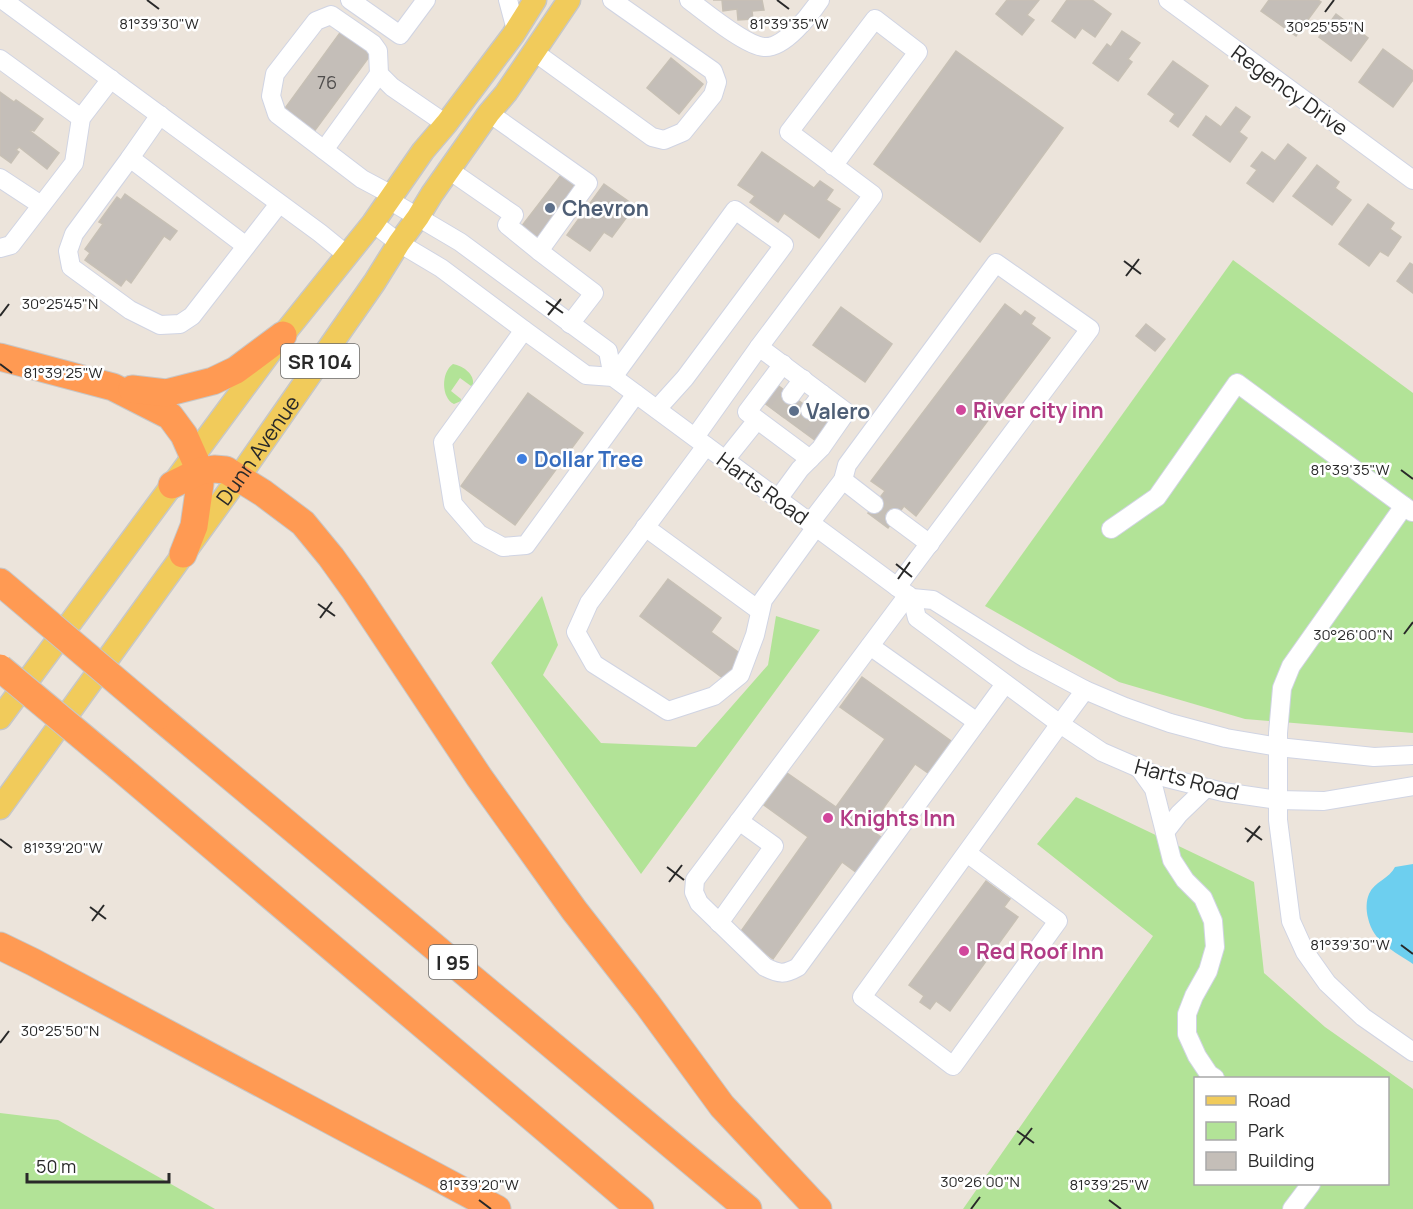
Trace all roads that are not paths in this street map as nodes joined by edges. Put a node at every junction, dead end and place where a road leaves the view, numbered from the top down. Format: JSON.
{"nodes":[{"id":1,"x":3,"y":0,"type":"edge"},
{"id":2,"x":350,"y":0,"type":"edge"},
{"id":3,"x":426,"y":0,"type":"edge"},
{"id":4,"x":508,"y":0,"type":"edge"},
{"id":5,"x":535,"y":0,"type":"edge"},
{"id":6,"x":569,"y":0,"type":"edge"},
{"id":7,"x":612,"y":0,"type":"edge"},
{"id":8,"x":689,"y":0,"type":"edge"},
{"id":9,"x":819,"y":0,"type":"edge"},
{"id":10,"x":1167,"y":0,"type":"edge"},
{"id":11,"x":516,"y":30,"type":"junction"},
{"id":12,"x":533,"y":51,"type":"junction"},
{"id":13,"x":0,"y":59,"type":"edge"},
{"id":14,"x":379,"y":74,"type":"junction"},
{"id":15,"x":111,"y":79,"type":"junction"},
{"id":16,"x":489,"y":113,"type":"junction"},
{"id":17,"x":160,"y":115,"type":"junction"},
{"id":18,"x":81,"y":118,"type":"junction"},
{"id":19,"x":446,"y":124,"type":"junction"},
{"id":20,"x":324,"y":150,"type":"junction"},
{"id":21,"x":130,"y":158,"type":"junction"},
{"id":22,"x":833,"y":166,"type":"junction"},
{"id":23,"x":449,"y":170,"type":"junction"},
{"id":24,"x":0,"y":178,"type":"edge"},
{"id":25,"x":1413,"y":180,"type":"edge"},
{"id":26,"x":390,"y":198,"type":"junction"},
{"id":27,"x":279,"y":204,"type":"junction"},
{"id":28,"x":41,"y":205,"type":"junction"},
{"id":29,"x":418,"y":217,"type":"junction"},
{"id":30,"x":373,"y":223,"type":"junction"},
{"id":31,"x":399,"y":243,"type":"junction"},
{"id":32,"x":246,"y":246,"type":"junction"},
{"id":33,"x":0,"y":248,"type":"edge"},
{"id":34,"x":539,"y":251,"type":"junction"},
{"id":35,"x":347,"y":255,"type":"junction"},
{"id":36,"x":570,"y":324,"type":"junction"},
{"id":37,"x":524,"y":330,"type":"junction"},
{"id":38,"x":282,"y":335,"type":"junction"},
{"id":39,"x":759,"y":347,"type":"junction"},
{"id":40,"x":0,"y":357,"type":"edge"},
{"id":41,"x":783,"y":364,"type":"junction"},
{"id":42,"x":613,"y":377,"type":"junction"},
{"id":43,"x":803,"y":379,"type":"junction"},
{"id":44,"x":113,"y":387,"type":"junction"},
{"id":45,"x":730,"y":387,"type":"junction"},
{"id":46,"x":636,"y":394,"type":"junction"},
{"id":47,"x":822,"y":394,"type":"junction"},
{"id":48,"x":791,"y":395,"type":"tunnel mouth"},
{"id":49,"x":657,"y":409,"type":"junction"},
{"id":50,"x":810,"y":410,"type":"tunnel mouth"},
{"id":51,"x":764,"y":416,"type":"junction"},
{"id":52,"x":701,"y":442,"type":"junction"},
{"id":53,"x":810,"y":459,"type":"junction"},
{"id":54,"x":725,"y":460,"type":"junction"},
{"id":55,"x":197,"y":463,"type":"junction"},
{"id":56,"x":239,"y":477,"type":"junction"},
{"id":57,"x":843,"y":480,"type":"junction"},
{"id":58,"x":172,"y":485,"type":"joint"},
{"id":59,"x":778,"y":499,"type":"junction"},
{"id":60,"x":874,"y":504,"type":"tunnel mouth"},
{"id":61,"x":1408,"y":509,"type":"edge"},
{"id":62,"x":895,"y":518,"type":"tunnel mouth"},
{"id":63,"x":813,"y":525,"type":"junction"},
{"id":64,"x":645,"y":527,"type":"junction"},
{"id":65,"x":1111,"y":529,"type":"dead end"},
{"id":66,"x":930,"y":544,"type":"junction"},
{"id":67,"x":183,"y":554,"type":"junction"},
{"id":68,"x":0,"y":582,"type":"edge"},
{"id":69,"x":906,"y":594,"type":"junction"},
{"id":70,"x":760,"y":611,"type":"junction"},
{"id":71,"x":870,"y":646,"type":"junction"},
{"id":72,"x":0,"y":668,"type":"edge"},
{"id":73,"x":1005,"y":684,"type":"junction"},
{"id":74,"x":1084,"y":690,"type":"junction"},
{"id":75,"x":0,"y":717,"type":"edge"},
{"id":76,"x":977,"y":722,"type":"junction"},
{"id":77,"x":1060,"y":724,"type":"junction"},
{"id":78,"x":1278,"y":747,"type":"junction"},
{"id":79,"x":1413,"y":755,"type":"edge"},
{"id":80,"x":1138,"y":767,"type":"junction"},
{"id":81,"x":1413,"y":786,"type":"edge"},
{"id":82,"x":1206,"y":788,"type":"junction"},
{"id":83,"x":1278,"y":800,"type":"junction"},
{"id":84,"x":0,"y":808,"type":"edge"},
{"id":85,"x":739,"y":821,"type":"junction"},
{"id":86,"x":1165,"y":832,"type":"junction"},
{"id":87,"x":967,"y":853,"type":"junction"},
{"id":88,"x":719,"y":923,"type":"junction"},
{"id":89,"x":0,"y":946,"type":"edge"},
{"id":90,"x":0,"y":960,"type":"edge"},
{"id":91,"x":33,"y":962,"type":"junction"},
{"id":92,"x":1413,"y":1052,"type":"edge"},
{"id":93,"x":1214,"y":1077,"type":"edge"},
{"id":94,"x":1310,"y":1185,"type":"edge"},
{"id":95,"x":497,"y":1209,"type":"edge"},
{"id":96,"x":640,"y":1209,"type":"edge"},
{"id":97,"x":748,"y":1209,"type":"edge"},
{"id":98,"x":818,"y":1209,"type":"edge"},
{"id":99,"x":1292,"y":1209,"type":"edge"}],
"edges":[{"from":1,"to":15,"type":"street"},
{"from":2,"to":3,"type":"street"},
{"from":4,"to":11,"type":"street"},
{"from":5,"to":11,"type":"main road","number":"SR 104"},
{"from":6,"to":12,"type":"main road","name":"Dunn Avenue","number":"SR 104"},
{"from":7,"to":12,"type":"street"},
{"from":8,"to":9,"type":"street"},
{"from":10,"to":25,"type":"street","name":"Regency Drive"},
{"from":11,"to":19,"type":"main road","number":"SR 104"},
{"from":12,"to":16,"type":"main road","name":"Dunn Avenue","number":"SR 104"},
{"from":13,"to":18,"type":"street"},
{"from":14,"to":19,"type":"street"},
{"from":14,"to":20,"type":"street"},
{"from":14,"to":20,"type":"street"},
{"from":15,"to":17,"type":"street"},
{"from":15,"to":18,"type":"street"},
{"from":16,"to":23,"type":"main road","name":"Dunn Avenue","number":"SR 104"},
{"from":16,"to":34,"type":"street"},
{"from":17,"to":21,"type":"street"},
{"from":17,"to":27,"type":"street"},
{"from":18,"to":28,"type":"street"},
{"from":19,"to":26,"type":"main road","number":"SR 104"},
{"from":20,"to":26,"type":"street"},
{"from":21,"to":32,"type":"street"},
{"from":21,"to":32,"type":"street"},
{"from":22,"to":22,"type":"street"},
{"from":22,"to":39,"type":"street"},
{"from":23,"to":29,"type":"main road","name":"Dunn Avenue","number":"SR 104"},
{"from":23,"to":34,"type":"street"},
{"from":24,"to":28,"type":"street"},
{"from":26,"to":29,"type":"street"},
{"from":26,"to":30,"type":"main road","number":"SR 104"},
{"from":27,"to":32,"type":"street"},
{"from":27,"to":35,"type":"street"},
{"from":28,"to":33,"type":"street"},
{"from":29,"to":31,"type":"main road","name":"Dunn Avenue","number":"SR 104"},
{"from":29,"to":36,"type":"street"},
{"from":30,"to":31,"type":"street","name":"Harts Road"},
{"from":30,"to":35,"type":"main road","number":"SR 104"},
{"from":31,"to":37,"type":"street","name":"Harts Road"},
{"from":31,"to":56,"type":"main road","name":"Dunn Avenue","number":"SR 104"},
{"from":34,"to":36,"type":"street"},
{"from":35,"to":38,"type":"main road","number":"SR 104"},
{"from":36,"to":42,"type":"street"},
{"from":37,"to":42,"type":"street","name":"Harts Road"},
{"from":37,"to":46,"type":"street"},
{"from":38,"to":44,"type":"highway"},
{"from":38,"to":55,"type":"main road","number":"SR 104"},
{"from":39,"to":41,"type":"street"},
{"from":39,"to":45,"type":"street"},
{"from":40,"to":44,"type":"highway"},
{"from":41,"to":43,"type":"street"},
{"from":41,"to":51,"type":"street"},
{"from":42,"to":46,"type":"street","name":"Harts Road"},
{"from":42,"to":49,"type":"street"},
{"from":43,"to":47,"type":"street"},
{"from":43,"to":48,"type":"street"},
{"from":44,"to":55,"type":"highway"},
{"from":45,"to":51,"type":"street"},
{"from":45,"to":52,"type":"street"},
{"from":46,"to":49,"type":"street","name":"Harts Road"},
{"from":47,"to":50,"type":"street"},
{"from":47,"to":53,"type":"street"},
{"from":49,"to":52,"type":"street","name":"Harts Road"},
{"from":51,"to":53,"type":"street"},
{"from":51,"to":54,"type":"street"},
{"from":52,"to":54,"type":"street","name":"Harts Road"},
{"from":52,"to":64,"type":"street"},
{"from":53,"to":59,"type":"street"},
{"from":54,"to":59,"type":"street","name":"Harts Road"},
{"from":55,"to":56,"type":"highway"},
{"from":55,"to":58,"type":"highway"},
{"from":55,"to":67,"type":"highway"},
{"from":56,"to":67,"type":"main road","name":"Dunn Avenue","number":"SR 104"},
{"from":56,"to":98,"type":"highway"},
{"from":57,"to":60,"type":"street"},
{"from":57,"to":63,"type":"street"},
{"from":57,"to":66,"type":"street"},
{"from":58,"to":75,"type":"main road"},
{"from":59,"to":63,"type":"street","name":"Harts Road"},
{"from":61,"to":65,"type":"street"},
{"from":61,"to":78,"type":"street"},
{"from":62,"to":66,"type":"street"},
{"from":63,"to":69,"type":"street","name":"Harts Road"},
{"from":63,"to":70,"type":"street"},
{"from":64,"to":70,"type":"street"},
{"from":64,"to":70,"type":"street"},
{"from":66,"to":69,"type":"street"},
{"from":67,"to":84,"type":"main road","name":"Dunn Avenue","number":"SR 104"},
{"from":68,"to":97,"type":"highway","number":"I 95","bridge":true},
{"from":69,"to":71,"type":"street"},
{"from":69,"to":73,"type":"street","name":"Harts Road"},
{"from":69,"to":74,"type":"street","name":"Harts Road"},
{"from":71,"to":76,"type":"street"},
{"from":71,"to":85,"type":"street"},
{"from":72,"to":96,"type":"highway","bridge":true},
{"from":73,"to":76,"type":"street"},
{"from":73,"to":77,"type":"street","name":"Harts Road"},
{"from":74,"to":77,"type":"street"},
{"from":74,"to":78,"type":"street","name":"Harts Road"},
{"from":76,"to":88,"type":"street"},
{"from":77,"to":80,"type":"street","name":"Harts Road"},
{"from":77,"to":87,"type":"street"},
{"from":78,"to":79,"type":"street","name":"Harts Road"},
{"from":78,"to":83,"type":"street"},
{"from":80,"to":82,"type":"street","name":"Harts Road"},
{"from":80,"to":86,"type":"street"},
{"from":81,"to":83,"type":"street","name":"Harts Road"},
{"from":82,"to":83,"type":"street","name":"Harts Road"},
{"from":82,"to":86,"type":"street"},
{"from":83,"to":92,"type":"street"},
{"from":85,"to":88,"type":"street"},
{"from":85,"to":88,"type":"street"},
{"from":86,"to":93,"type":"street"},
{"from":87,"to":87,"type":"street"},
{"from":89,"to":91,"type":"highway"},
{"from":90,"to":91,"type":"highway"},
{"from":91,"to":95,"type":"highway"},
{"from":94,"to":99,"type":"street"}]}
